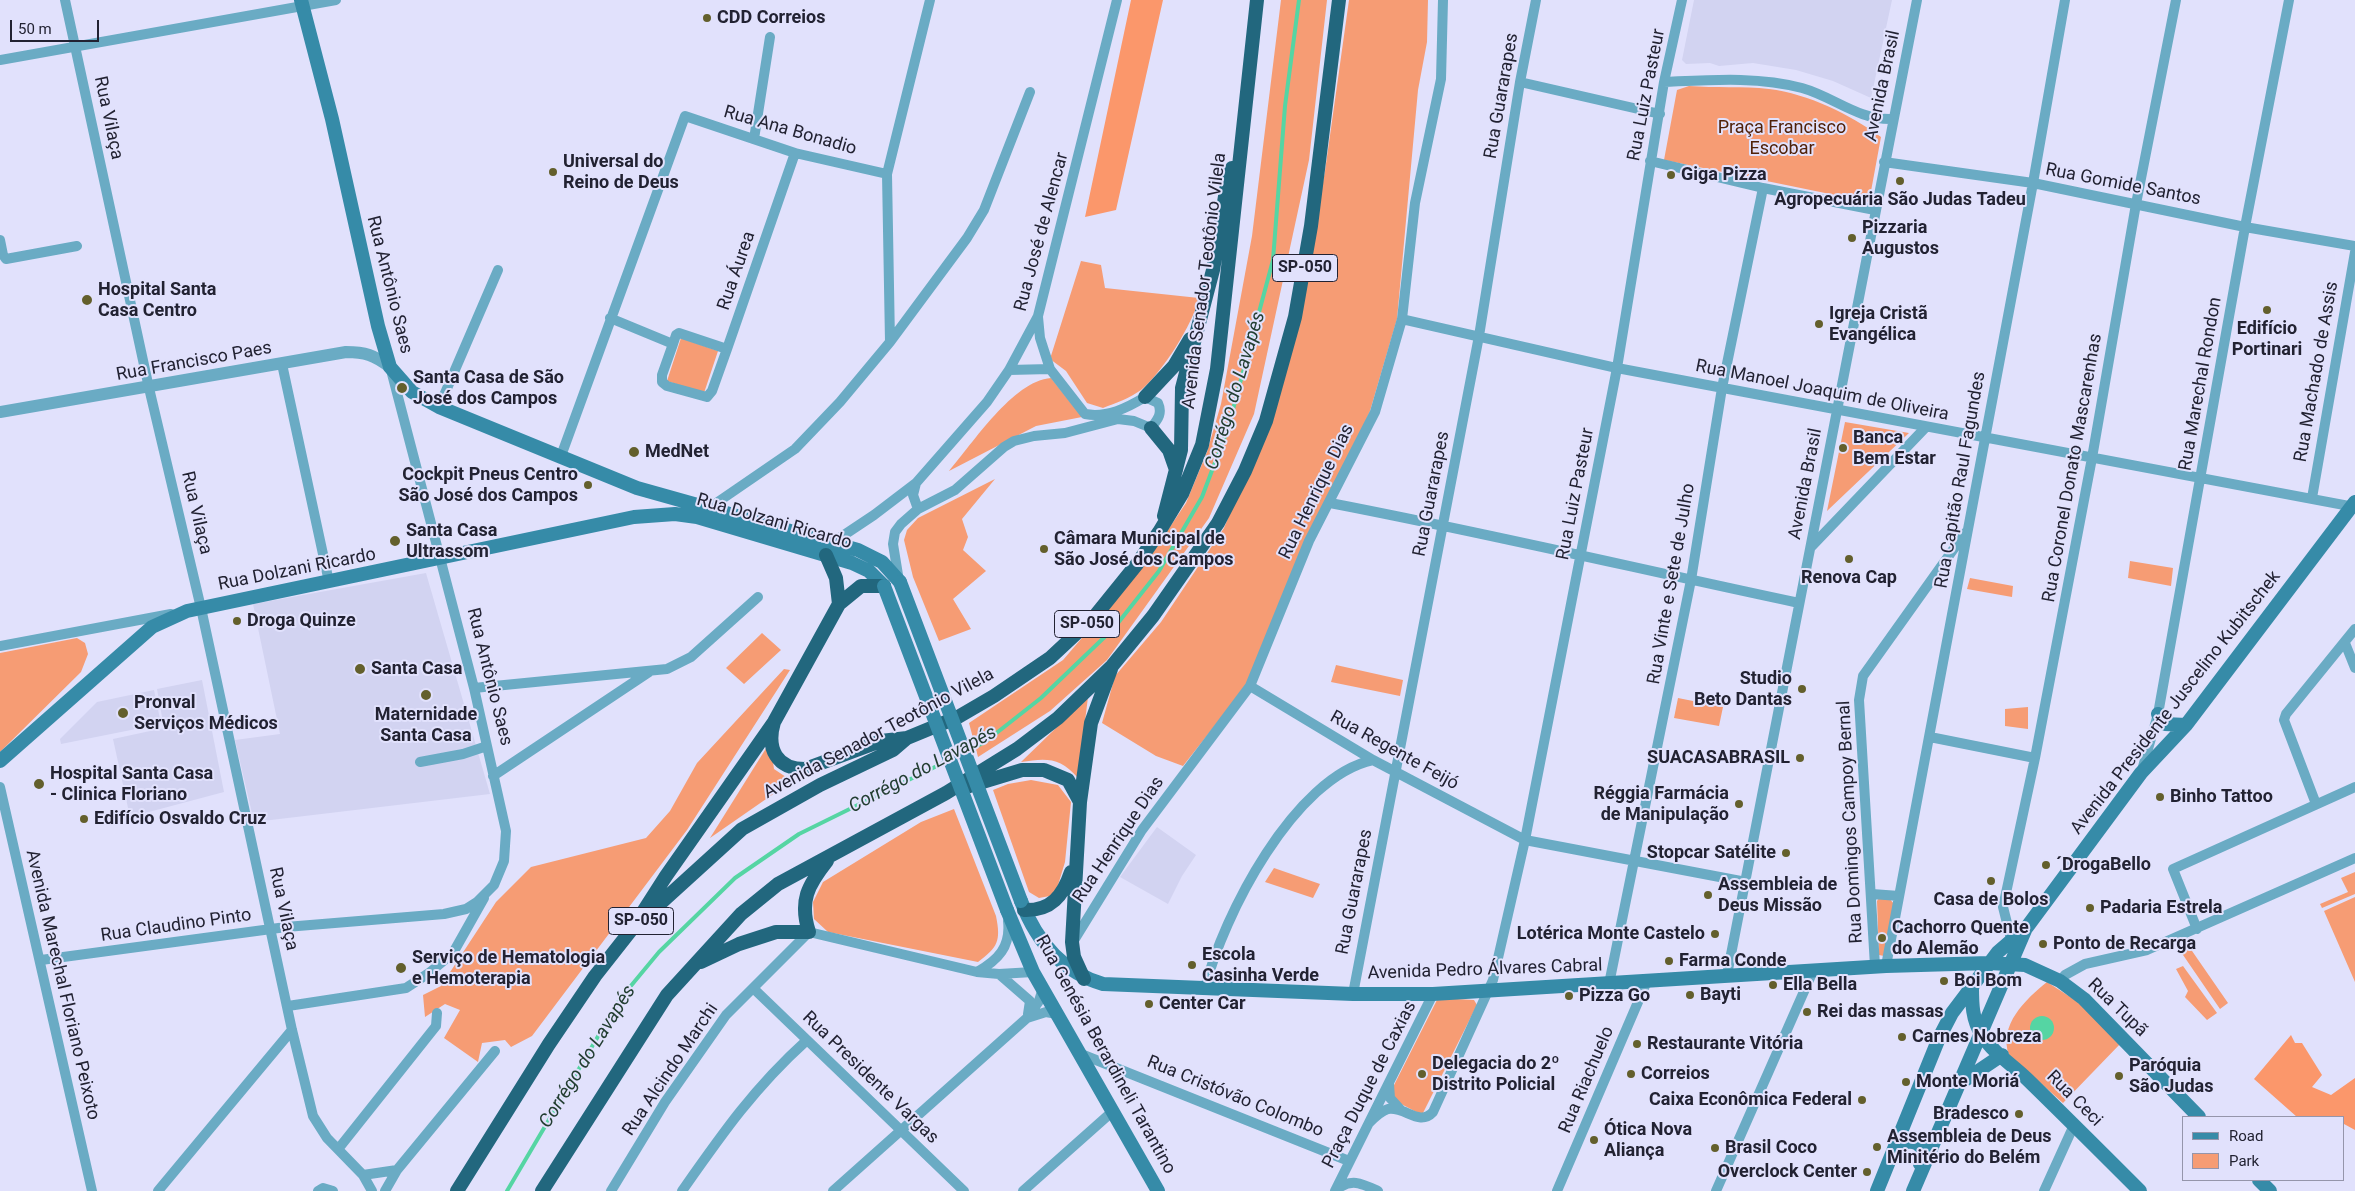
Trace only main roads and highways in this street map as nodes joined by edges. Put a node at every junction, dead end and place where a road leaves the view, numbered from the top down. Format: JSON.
{"nodes":[{"id":1,"x":1257,"y":0,"type":"edge"},
{"id":2,"x":1339,"y":0,"type":"edge"},
{"id":3,"x":302,"y":3,"type":"edge"},
{"id":4,"x":1241,"y":149,"type":"junction"},
{"id":5,"x":1201,"y":322,"type":"junction"},
{"id":6,"x":1145,"y":396,"type":"road end"},
{"id":7,"x":1151,"y":428,"type":"road end"},
{"id":8,"x":1176,"y":470,"type":"junction"},
{"id":9,"x":637,"y":488,"type":"junction"},
{"id":10,"x":2354,"y":505,"type":"edge"},
{"id":11,"x":634,"y":517,"type":"junction"},
{"id":12,"x":1160,"y":532,"type":"junction"},
{"id":13,"x":829,"y":549,"type":"junction"},
{"id":14,"x":884,"y":586,"type":"junction"},
{"id":15,"x":839,"y":604,"type":"junction"},
{"id":16,"x":1112,"y":666,"type":"junction"},
{"id":17,"x":2158,"y":714,"type":"road end"},
{"id":18,"x":774,"y":722,"type":"junction"},
{"id":19,"x":2186,"y":725,"type":"junction"},
{"id":20,"x":908,"y":738,"type":"junction"},
{"id":21,"x":0,"y":762,"type":"edge"},
{"id":22,"x":946,"y":793,"type":"junction"},
{"id":23,"x":1080,"y":802,"type":"junction"},
{"id":24,"x":833,"y":855,"type":"junction"},
{"id":25,"x":1077,"y":855,"type":"junction"},
{"id":26,"x":1023,"y":905,"type":"junction"},
{"id":27,"x":2027,"y":926,"type":"junction"},
{"id":28,"x":632,"y":929,"type":"junction"},
{"id":29,"x":1989,"y":963,"type":"junction"},
{"id":30,"x":2010,"y":964,"type":"junction"},
{"id":31,"x":692,"y":966,"type":"junction"},
{"id":32,"x":1084,"y":979,"type":"junction"},
{"id":33,"x":1972,"y":987,"type":"junction"},
{"id":34,"x":1981,"y":1034,"type":"junction"},
{"id":35,"x":2002,"y":1055,"type":"junction"},
{"id":36,"x":1956,"y":1086,"type":"junction"},
{"id":37,"x":2198,"y":1116,"type":"edge"},
{"id":38,"x":1897,"y":1144,"type":"junction"},
{"id":39,"x":2260,"y":1181,"type":"edge"},
{"id":40,"x":457,"y":1191,"type":"edge"},
{"id":41,"x":542,"y":1191,"type":"edge"},
{"id":42,"x":1158,"y":1191,"type":"edge"},
{"id":43,"x":1876,"y":1191,"type":"edge"},
{"id":44,"x":1912,"y":1191,"type":"edge"},
{"id":45,"x":2140,"y":1191,"type":"edge"},
{"id":46,"x":2270,"y":1191,"type":"edge"}],
"edges":[{"from":1,"to":4,"type":"highway","name":"Avenida Senador Teotônio Vilela","number":"SP-050"},
{"from":2,"to":16,"type":"highway","number":"SP-050"},
{"from":3,"to":9,"type":"main road","name":"Rua Antônio Saes"},
{"from":4,"to":5,"type":"highway"},
{"from":4,"to":12,"type":"highway","name":"Avenida Senador Teotônio Vilela","number":"SP-050"},
{"from":5,"to":6,"type":"highway"},
{"from":5,"to":8,"type":"highway"},
{"from":7,"to":8,"type":"highway"},
{"from":8,"to":12,"type":"highway"},
{"from":9,"to":11,"type":"main road"},
{"from":9,"to":13,"type":"main road"},
{"from":10,"to":19,"type":"main road","name":"Avenida Presidente Juscelino Kubitschek"},
{"from":11,"to":13,"type":"main road","name":"Rua Dolzani Ricardo"},
{"from":11,"to":21,"type":"main road","name":"Rua Dolzani Ricardo"},
{"from":12,"to":20,"type":"highway","name":"Avenida Senador Teotônio Vilela","number":"SP-050"},
{"from":13,"to":14,"type":"main road","name":"Rua Dolzani Ricardo"},
{"from":13,"to":15,"type":"highway"},
{"from":13,"to":26,"type":"main road","name":"Avenida Pedro Álvares Cabral","bridge":true},
{"from":14,"to":15,"type":"highway"},
{"from":14,"to":42,"type":"main road","name":"Rua Genésia Berardineli Tarantino","bridge":true},
{"from":15,"to":18,"type":"highway"},
{"from":16,"to":22,"type":"highway","number":"SP-050"},
{"from":16,"to":23,"type":"highway"},
{"from":17,"to":19,"type":"main road"},
{"from":18,"to":20,"type":"highway"},
{"from":18,"to":28,"type":"highway"},
{"from":19,"to":27,"type":"main road","name":"Avenida Presidente Juscelino Kubitschek"},
{"from":20,"to":28,"type":"highway","name":"Avenida Senador Teotônio Vilela","number":"SP-050"},
{"from":22,"to":23,"type":"highway"},
{"from":22,"to":24,"type":"highway","number":"SP-050"},
{"from":23,"to":25,"type":"highway"},
{"from":24,"to":31,"type":"highway","number":"SP-050"},
{"from":24,"to":31,"type":"highway"},
{"from":25,"to":26,"type":"highway"},
{"from":25,"to":32,"type":"highway"},
{"from":26,"to":32,"type":"main road","name":"Avenida Pedro Álvares Cabral"},
{"from":27,"to":29,"type":"main road","name":"Avenida Presidente Juscelino Kubitschek"},
{"from":27,"to":30,"type":"main road","name":"Avenida Presidente Juscelino Kubitschek"},
{"from":28,"to":40,"type":"highway","name":"Avenida Senador Teotônio Vilela","number":"SP-050"},
{"from":29,"to":30,"type":"main road","name":"Rua Tupã"},
{"from":29,"to":32,"type":"main road","name":"Avenida Pedro Álvares Cabral"},
{"from":29,"to":33,"type":"main road","name":"Avenida Presidente Juscelino Kubitschek"},
{"from":30,"to":34,"type":"main road","name":"Avenida Presidente Juscelino Kubitschek"},
{"from":30,"to":37,"type":"main road","name":"Rua Tupã"},
{"from":31,"to":41,"type":"highway","number":"SP-050"},
{"from":33,"to":34,"type":"main road"},
{"from":33,"to":38,"type":"main road","name":"Avenida Presidente Juscelino Kubitschek"},
{"from":34,"to":35,"type":"main road","name":"Rua Ceci"},
{"from":34,"to":36,"type":"main road","name":"Avenida Presidente Juscelino Kubitschek"},
{"from":35,"to":36,"type":"main road"},
{"from":35,"to":45,"type":"main road","name":"Rua Ceci"},
{"from":36,"to":44,"type":"main road","name":"Avenida Presidente Juscelino Kubitschek"},
{"from":38,"to":43,"type":"main road","name":"Avenida Presidente Juscelino Kubitschek"},
{"from":38,"to":44,"type":"main road"},
{"from":39,"to":46,"type":"main road"}]}
